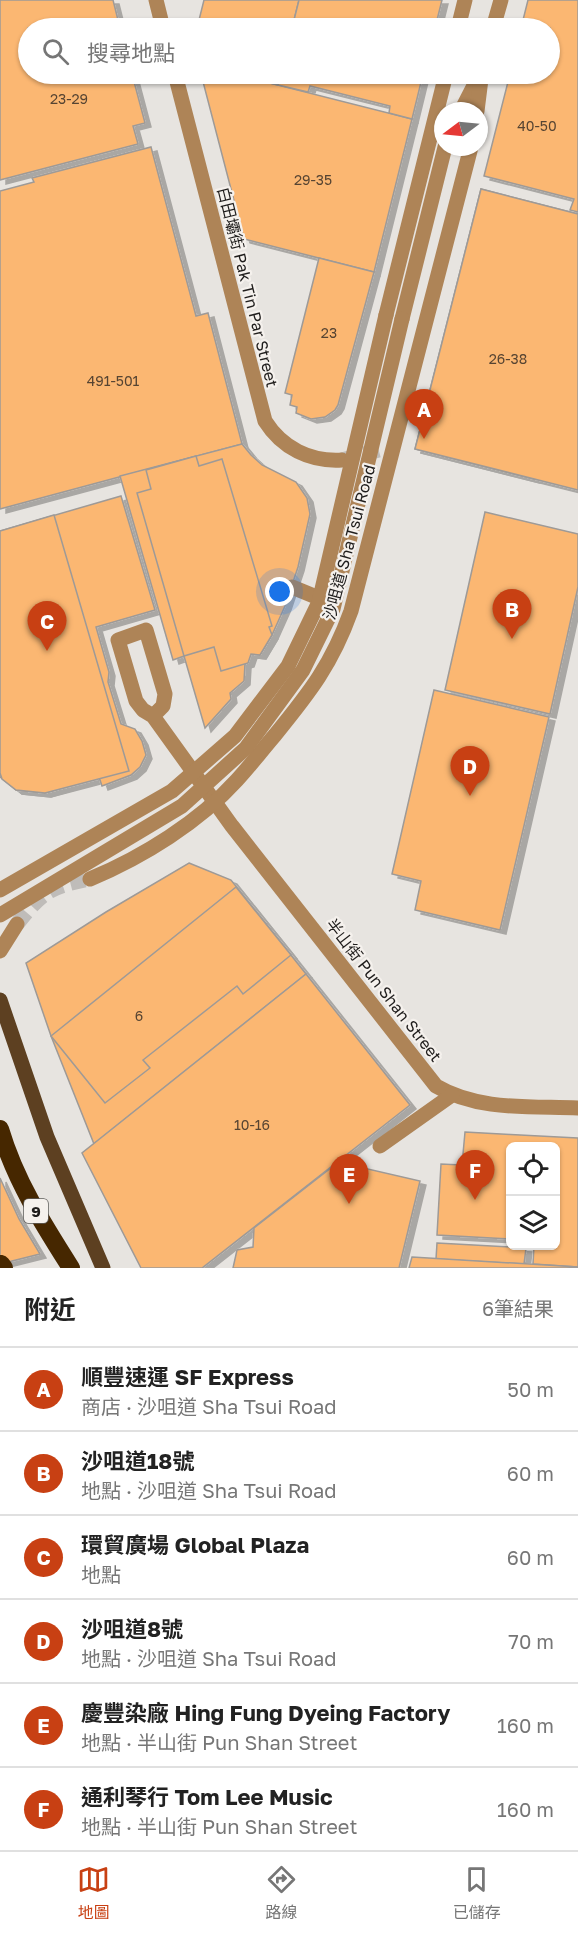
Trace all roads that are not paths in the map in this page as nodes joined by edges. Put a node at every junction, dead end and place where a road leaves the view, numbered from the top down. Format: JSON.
{"nodes":[{"id":1,"x":156,"y":0,"type":"edge"},
{"id":2,"x":465,"y":0,"type":"edge"},
{"id":3,"x":501,"y":0,"type":"edge"},
{"id":4,"x":160,"y":18,"type":"edge"},
{"id":5,"x":460,"y":18,"type":"edge"},
{"id":6,"x":496,"y":18,"type":"edge"},
{"id":7,"x":178,"y":84,"type":"edge"},
{"id":8,"x":444,"y":84,"type":"edge"},
{"id":9,"x":476,"y":84,"type":"edge"},
{"id":10,"x":480,"y":84,"type":"edge"},
{"id":11,"x":466,"y":102,"type":"edge"},
{"id":12,"x":478,"y":102,"type":"edge"},
{"id":13,"x":443,"y":156,"type":"edge"},
{"id":14,"x":469,"y":156,"type":"edge"},
{"id":15,"x":342,"y":460,"type":"tunnel mouth"},
{"id":16,"x":292,"y":587,"type":"dead end"},
{"id":17,"x":351,"y":611,"type":"junction"},
{"id":18,"x":153,"y":716,"type":"junction"},
{"id":19,"x":214,"y":803,"type":"junction"},
{"id":20,"x":90,"y":879,"type":"tunnel mouth"},
{"id":21,"x":0,"y":890,"type":"edge"},
{"id":22,"x":0,"y":915,"type":"edge"},
{"id":23,"x":17,"y":924,"type":"tunnel mouth"},
{"id":24,"x":0,"y":951,"type":"edge"},
{"id":25,"x":0,"y":1000,"type":"edge"},
{"id":26,"x":452,"y":1095,"type":"junction"},
{"id":27,"x":578,"y":1108,"type":"edge"},
{"id":28,"x":0,"y":1129,"type":"edge"},
{"id":29,"x":380,"y":1146,"type":"dead end"},
{"id":30,"x":71,"y":1268,"type":"edge"},
{"id":31,"x":103,"y":1268,"type":"edge"}],
"edges":[{"from":1,"to":4,"type":"street"},
{"from":2,"to":5,"type":"street"},
{"from":3,"to":6,"type":"street"},
{"from":7,"to":15,"type":"street","name":"白田壩街 Pak Tin Par Street"},
{"from":8,"to":21,"type":"street","bridge":true},
{"from":9,"to":11,"type":"street"},
{"from":10,"to":12,"type":"street"},
{"from":13,"to":22,"type":"street","bridge":true},
{"from":14,"to":17,"type":"street","name":"沙咀道 Sha Tsui Road"},
{"from":16,"to":17,"type":"street"},
{"from":17,"to":19,"type":"street","name":"沙咀道 Sha Tsui Road"},
{"from":18,"to":18,"type":"street","name":"半山街 Pun Shan Street"},
{"from":18,"to":19,"type":"street","name":"半山街 Pun Shan Street"},
{"from":19,"to":20,"type":"street","name":"沙咀道 Sha Tsui Road"},
{"from":19,"to":26,"type":"street","name":"半山街 Pun Shan Street"},
{"from":23,"to":24,"type":"street"},
{"from":25,"to":31,"type":"main road"},
{"from":26,"to":27,"type":"street","name":"半山街 Pun Shan Street"},
{"from":26,"to":29,"type":"street"},
{"from":28,"to":30,"type":"highway","number":"9"}]}
